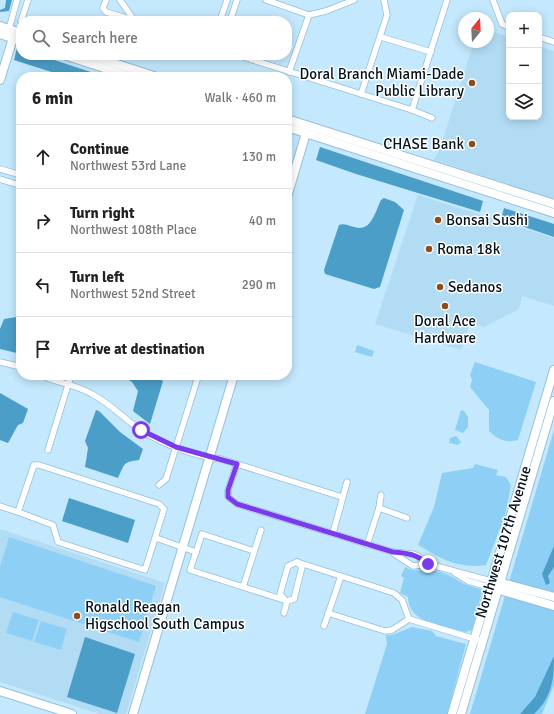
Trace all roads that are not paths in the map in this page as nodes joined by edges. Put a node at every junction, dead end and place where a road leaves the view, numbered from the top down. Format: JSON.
{"nodes":[{"id":1,"x":17,"y":0,"type":"edge"},
{"id":2,"x":28,"y":0,"type":"edge"},
{"id":3,"x":106,"y":0,"type":"edge"},
{"id":4,"x":120,"y":0,"type":"edge"},
{"id":5,"x":227,"y":0,"type":"edge"},
{"id":6,"x":237,"y":0,"type":"edge"},
{"id":7,"x":266,"y":0,"type":"edge"},
{"id":8,"x":354,"y":0,"type":"edge"},
{"id":9,"x":384,"y":0,"type":"edge"},
{"id":10,"x":447,"y":0,"type":"edge"},
{"id":11,"x":493,"y":0,"type":"edge"},
{"id":12,"x":309,"y":15,"type":"junction"},
{"id":13,"x":23,"y":16,"type":"edge"},
{"id":14,"x":119,"y":16,"type":"edge"},
{"id":15,"x":131,"y":16,"type":"edge"},
{"id":16,"x":222,"y":16,"type":"edge"},
{"id":17,"x":232,"y":16,"type":"edge"},
{"id":18,"x":0,"y":26,"type":"edge"},
{"id":19,"x":506,"y":26,"type":"edge"},
{"id":20,"x":9,"y":29,"type":"junction"},
{"id":21,"x":16,"y":33,"type":"edge"},
{"id":22,"x":0,"y":34,"type":"edge"},
{"id":23,"x":16,"y":34,"type":"edge"},
{"id":24,"x":16,"y":37,"type":"edge"},
{"id":25,"x":381,"y":37,"type":"junction"},
{"id":26,"x":542,"y":38,"type":"edge"},
{"id":27,"x":554,"y":42,"type":"edge"},
{"id":28,"x":431,"y":52,"type":"junction"},
{"id":29,"x":79,"y":60,"type":"edge"},
{"id":30,"x":104,"y":60,"type":"edge"},
{"id":31,"x":253,"y":60,"type":"edge"},
{"id":32,"x":117,"y":72,"type":"edge"},
{"id":33,"x":142,"y":72,"type":"edge"},
{"id":34,"x":290,"y":72,"type":"joint"},
{"id":35,"x":292,"y":73,"type":"edge"},
{"id":36,"x":0,"y":80,"type":"edge"},
{"id":37,"x":361,"y":94,"type":"junction"},
{"id":38,"x":412,"y":110,"type":"junction"},
{"id":39,"x":432,"y":118,"type":"dead end"},
{"id":40,"x":292,"y":122,"type":"edge"},
{"id":41,"x":292,"y":128,"type":"edge"},
{"id":42,"x":307,"y":130,"type":"junction"},
{"id":43,"x":0,"y":169,"type":"edge"},
{"id":44,"x":16,"y":174,"type":"edge"},
{"id":45,"x":0,"y":179,"type":"edge"},
{"id":46,"x":292,"y":180,"type":"edge"},
{"id":47,"x":16,"y":184,"type":"edge"},
{"id":48,"x":554,"y":204,"type":"edge"},
{"id":49,"x":554,"y":213,"type":"edge"},
{"id":50,"x":0,"y":362,"type":"edge"},
{"id":51,"x":16,"y":366,"type":"edge"},
{"id":52,"x":554,"y":370,"type":"edge"},
{"id":53,"x":53,"y":380,"type":"edge"},
{"id":54,"x":70,"y":380,"type":"edge"},
{"id":55,"x":197,"y":380,"type":"edge"},
{"id":56,"x":233,"y":380,"type":"edge"},
{"id":57,"x":69,"y":383,"type":"junction"},
{"id":58,"x":554,"y":401,"type":"edge"},
{"id":59,"x":176,"y":447,"type":"junction"},
{"id":60,"x":48,"y":450,"type":"dead end"},
{"id":61,"x":210,"y":458,"type":"junction"},
{"id":62,"x":237,"y":464,"type":"junction"},
{"id":63,"x":347,"y":482,"type":"dead end"},
{"id":64,"x":160,"y":485,"type":"dead end"},
{"id":65,"x":380,"y":495,"type":"dead end"},
{"id":66,"x":342,"y":497,"type":"junction"},
{"id":67,"x":0,"y":506,"type":"edge"},
{"id":68,"x":379,"y":508,"type":"junction"},
{"id":69,"x":18,"y":512,"type":"junction"},
{"id":70,"x":408,"y":518,"type":"dead end"},
{"id":71,"x":261,"y":530,"type":"dead end"},
{"id":72,"x":333,"y":533,"type":"junction"},
{"id":73,"x":156,"y":538,"type":"junction"},
{"id":74,"x":367,"y":544,"type":"junction"},
{"id":75,"x":183,"y":547,"type":"junction"},
{"id":76,"x":254,"y":551,"type":"junction"},
{"id":77,"x":196,"y":552,"type":"junction"},
{"id":78,"x":393,"y":552,"type":"junction"},
{"id":79,"x":409,"y":554,"type":"junction"},
{"id":80,"x":297,"y":562,"type":"junction"},
{"id":81,"x":406,"y":562,"type":"junction"},
{"id":82,"x":428,"y":564,"type":"junction"},
{"id":83,"x":341,"y":576,"type":"junction"},
{"id":84,"x":490,"y":584,"type":"junction"},
{"id":85,"x":499,"y":586,"type":"junction"},
{"id":86,"x":243,"y":587,"type":"junction"},
{"id":87,"x":554,"y":597,"type":"edge"},
{"id":88,"x":287,"y":601,"type":"junction"},
{"id":89,"x":554,"y":606,"type":"edge"},
{"id":90,"x":284,"y":612,"type":"dead end"},
{"id":91,"x":328,"y":613,"type":"junction"},
{"id":92,"x":409,"y":619,"type":"junction"},
{"id":93,"x":324,"y":626,"type":"dead end"},
{"id":94,"x":474,"y":639,"type":"junction"},
{"id":95,"x":483,"y":642,"type":"junction"},
{"id":96,"x":0,"y":691,"type":"edge"},
{"id":97,"x":72,"y":714,"type":"edge"},
{"id":98,"x":133,"y":714,"type":"edge"},
{"id":99,"x":452,"y":714,"type":"edge"},
{"id":100,"x":461,"y":714,"type":"edge"}],
"edges":[{"from":1,"to":20,"type":"street"},
{"from":2,"to":13,"type":"street"},
{"from":3,"to":14,"type":"street"},
{"from":4,"to":15,"type":"street"},
{"from":5,"to":16,"type":"street"},
{"from":6,"to":17,"type":"street"},
{"from":7,"to":12,"type":"street"},
{"from":8,"to":12,"type":"street"},
{"from":9,"to":25,"type":"street"},
{"from":10,"to":28,"type":"street"},
{"from":11,"to":19,"type":"street"},
{"from":12,"to":34,"type":"street"},
{"from":18,"to":20,"type":"street"},
{"from":20,"to":21,"type":"street"},
{"from":22,"to":23,"type":"street"},
{"from":24,"to":36,"type":"street"},
{"from":25,"to":28,"type":"street"},
{"from":25,"to":37,"type":"street"},
{"from":26,"to":27,"type":"street"},
{"from":28,"to":38,"type":"street"},
{"from":29,"to":32,"type":"street"},
{"from":30,"to":33,"type":"street"},
{"from":31,"to":34,"type":"street"},
{"from":35,"to":37,"type":"street"},
{"from":37,"to":38,"type":"street"},
{"from":38,"to":39,"type":"street"},
{"from":40,"to":42,"type":"street"},
{"from":41,"to":42,"type":"street"},
{"from":42,"to":46,"type":"street"},
{"from":42,"to":48,"type":"street"},
{"from":42,"to":49,"type":"street"},
{"from":43,"to":44,"type":"street"},
{"from":45,"to":47,"type":"street"},
{"from":50,"to":51,"type":"street"},
{"from":52,"to":84,"type":"street","name":"Northwest 107th Avenue"},
{"from":53,"to":57,"type":"street"},
{"from":54,"to":57,"type":"street"},
{"from":55,"to":59,"type":"street"},
{"from":56,"to":61,"type":"street"},
{"from":57,"to":59,"type":"street"},
{"from":57,"to":60,"type":"street"},
{"from":58,"to":85,"type":"street","name":"Northwest 107th Avenue"},
{"from":59,"to":61,"type":"street"},
{"from":59,"to":64,"type":"street"},
{"from":61,"to":62,"type":"street"},
{"from":61,"to":75,"type":"street"},
{"from":62,"to":66,"type":"street"},
{"from":62,"to":72,"type":"street"},
{"from":63,"to":66,"type":"street"},
{"from":65,"to":68,"type":"street"},
{"from":66,"to":72,"type":"street"},
{"from":67,"to":69,"type":"street"},
{"from":68,"to":70,"type":"street"},
{"from":68,"to":74,"type":"street"},
{"from":69,"to":73,"type":"street"},
{"from":69,"to":73,"type":"street"},
{"from":71,"to":76,"type":"street"},
{"from":72,"to":74,"type":"street"},
{"from":73,"to":75,"type":"street"},
{"from":74,"to":78,"type":"street"},
{"from":75,"to":77,"type":"street"},
{"from":75,"to":98,"type":"street"},
{"from":76,"to":77,"type":"street"},
{"from":76,"to":86,"type":"street"},
{"from":77,"to":86,"type":"street"},
{"from":78,"to":79,"type":"street"},
{"from":78,"to":81,"type":"street"},
{"from":79,"to":81,"type":"street"},
{"from":79,"to":82,"type":"street"},
{"from":80,"to":83,"type":"street"},
{"from":80,"to":88,"type":"street"},
{"from":80,"to":88,"type":"street"},
{"from":81,"to":82,"type":"street"},
{"from":82,"to":84,"type":"street"},
{"from":83,"to":91,"type":"street"},
{"from":83,"to":92,"type":"street"},
{"from":84,"to":85,"type":"street"},
{"from":84,"to":94,"type":"street","name":"Northwest 107th Avenue"},
{"from":85,"to":87,"type":"street"},
{"from":85,"to":89,"type":"street"},
{"from":85,"to":95,"type":"street","name":"Northwest 107th Avenue"},
{"from":86,"to":88,"type":"street"},
{"from":88,"to":90,"type":"street"},
{"from":91,"to":92,"type":"street"},
{"from":91,"to":93,"type":"street"},
{"from":92,"to":94,"type":"street"},
{"from":94,"to":95,"type":"street"},
{"from":94,"to":99,"type":"street","name":"Northwest 107th Avenue"},
{"from":95,"to":100,"type":"street","name":"Northwest 107th Avenue"},
{"from":96,"to":97,"type":"street"}]}
